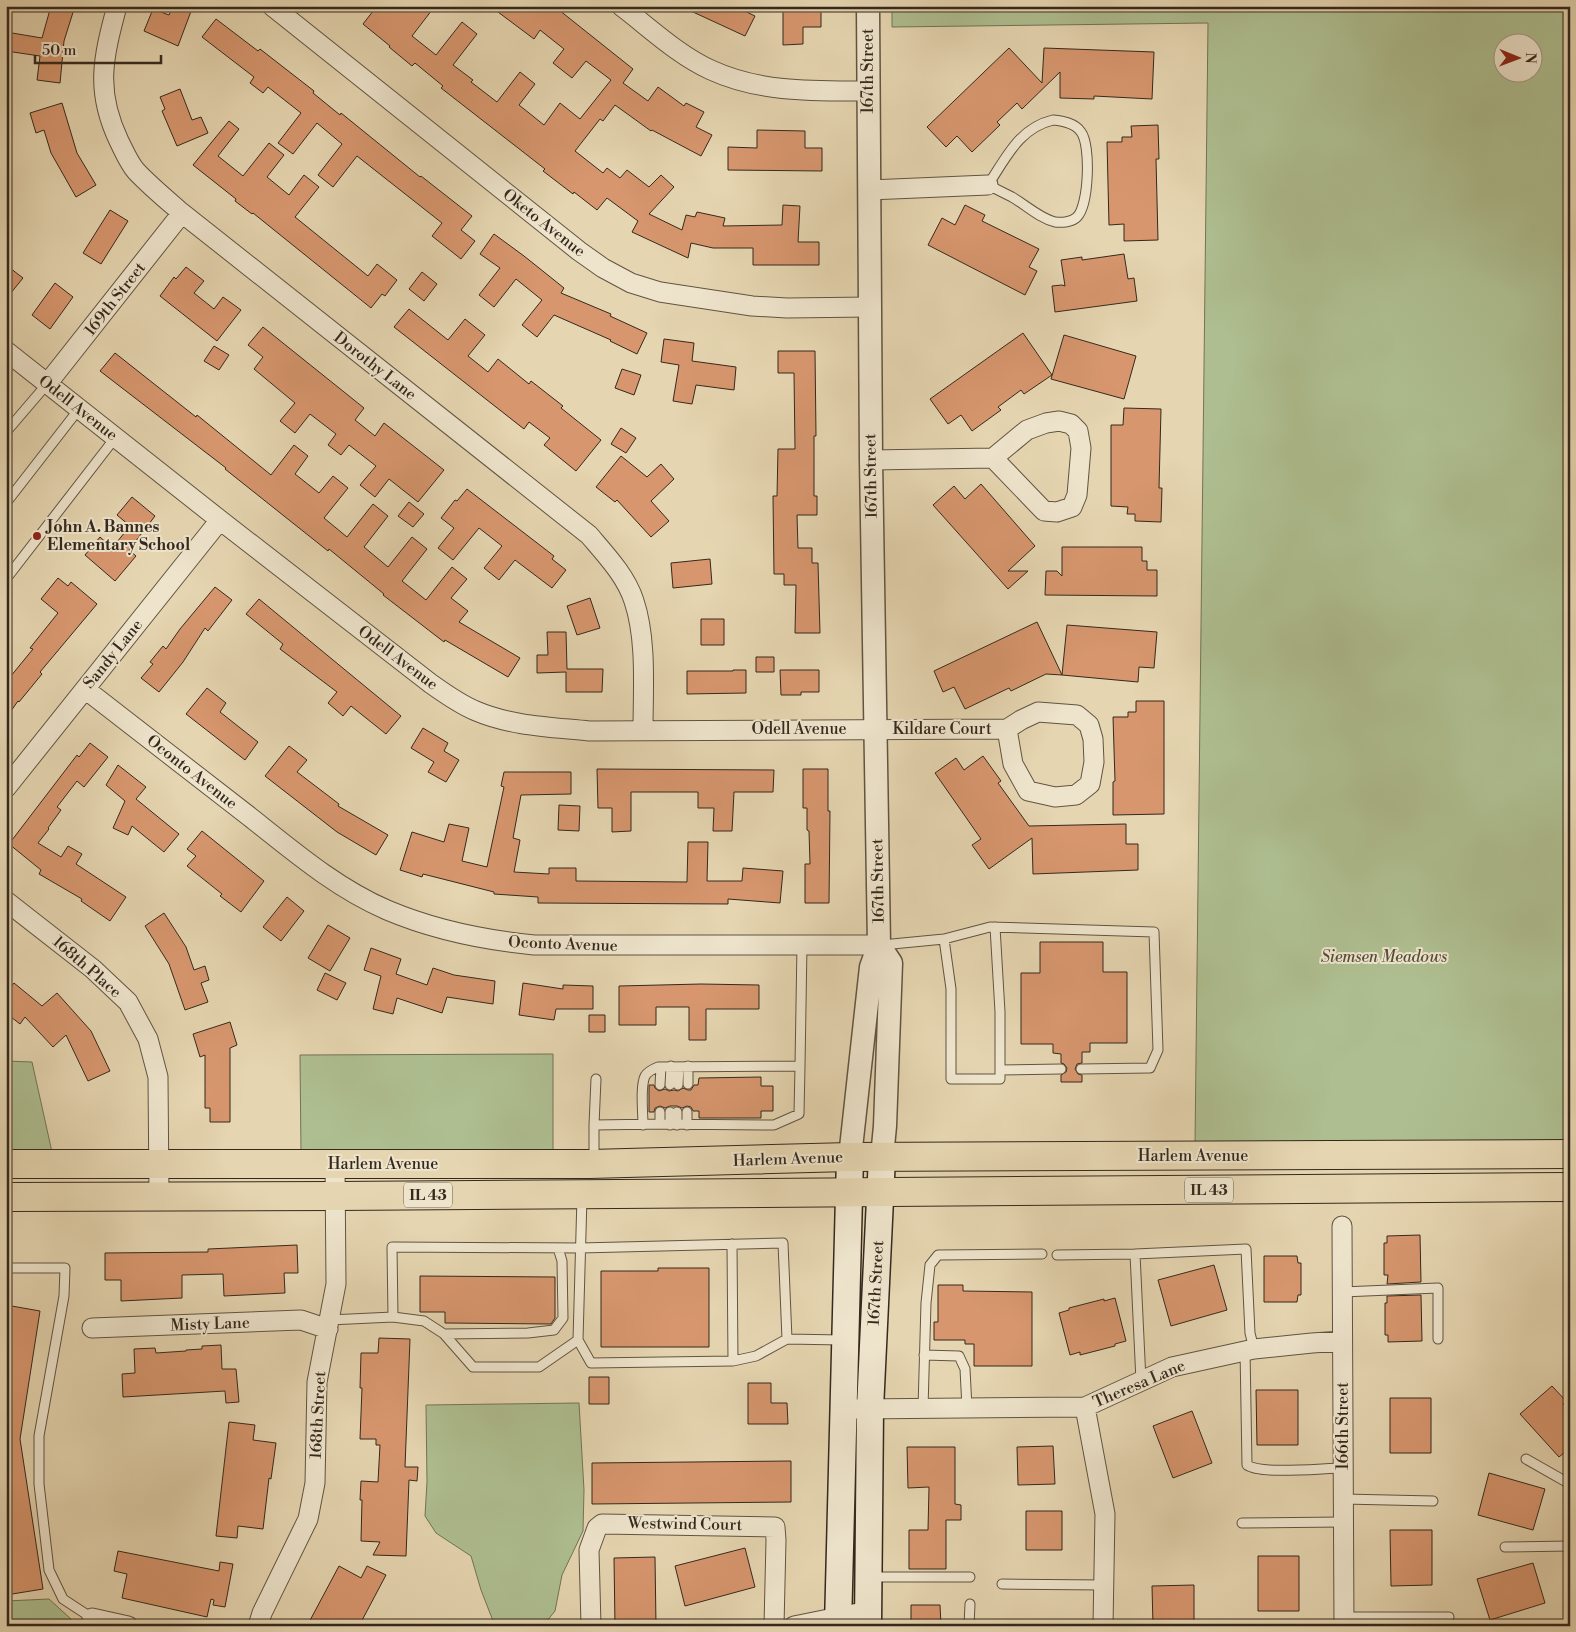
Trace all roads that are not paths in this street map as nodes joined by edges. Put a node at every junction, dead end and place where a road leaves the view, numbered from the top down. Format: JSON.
{"nodes":[{"id":1,"x":117,"y":6,"type":"edge"},
{"id":2,"x":272,"y":6,"type":"edge"},
{"id":3,"x":621,"y":6,"type":"edge"},
{"id":4,"x":868,"y":6,"type":"edge"},
{"id":5,"x":868,"y":91,"type":"junction"},
{"id":6,"x":988,"y":185,"type":"junction"},
{"id":7,"x":869,"y":190,"type":"junction"},
{"id":8,"x":182,"y":213,"type":"junction"},
{"id":9,"x":870,"y":307,"type":"junction"},
{"id":10,"x":6,"y":351,"type":"edge"},
{"id":11,"x":47,"y":384,"type":"junction"},
{"id":12,"x":79,"y":409,"type":"junction"},
{"id":13,"x":6,"y":432,"type":"edge"},
{"id":14,"x":116,"y":438,"type":"junction"},
{"id":15,"x":993,"y":458,"type":"junction"},
{"id":16,"x":871,"y":460,"type":"junction"},
{"id":17,"x":6,"y":503,"type":"edge"},
{"id":18,"x":220,"y":520,"type":"junction"},
{"id":19,"x":6,"y":578,"type":"edge"},
{"id":20,"x":85,"y":689,"type":"junction"},
{"id":21,"x":876,"y":729,"type":"junction"},
{"id":22,"x":1007,"y":729,"type":"junction"},
{"id":23,"x":643,"y":730,"type":"junction"},
{"id":24,"x":6,"y":788,"type":"edge"},
{"id":25,"x":6,"y":901,"type":"edge"},
{"id":26,"x":995,"y":927,"type":"junction"},
{"id":27,"x":944,"y":939,"type":"junction"},
{"id":28,"x":802,"y":945,"type":"junction"},
{"id":29,"x":879,"y":945,"type":"junction"},
{"id":30,"x":661,"y":1066,"type":"junction"},
{"id":31,"x":688,"y":1066,"type":"junction"},
{"id":32,"x":800,"y":1066,"type":"junction"},
{"id":33,"x":675,"y":1067,"type":"junction"},
{"id":34,"x":1061,"y":1069,"type":"dead end"},
{"id":35,"x":1081,"y":1069,"type":"dead end"},
{"id":36,"x":1000,"y":1070,"type":"junction"},
{"id":37,"x":596,"y":1079,"type":"dead end"},
{"id":38,"x":688,"y":1084,"type":"dead end"},
{"id":39,"x":660,"y":1085,"type":"dead end"},
{"id":40,"x":674,"y":1085,"type":"dead end"},
{"id":41,"x":660,"y":1112,"type":"dead end"},
{"id":42,"x":660,"y":1124,"type":"junction"},
{"id":43,"x":594,"y":1125,"type":"junction"},
{"id":44,"x":643,"y":1125,"type":"junction"},
{"id":45,"x":678,"y":1125,"type":"junction"},
{"id":46,"x":1570,"y":1154,"type":"edge"},
{"id":47,"x":850,"y":1157,"type":"junction"},
{"id":48,"x":882,"y":1157,"type":"junction"},
{"id":49,"x":6,"y":1164,"type":"edge"},
{"id":50,"x":159,"y":1164,"type":"junction"},
{"id":51,"x":335,"y":1164,"type":"junction"},
{"id":52,"x":594,"y":1164,"type":"junction"},
{"id":53,"x":1570,"y":1187,"type":"edge"},
{"id":54,"x":849,"y":1192,"type":"junction"},
{"id":55,"x":880,"y":1192,"type":"junction"},
{"id":56,"x":582,"y":1194,"type":"junction"},
{"id":57,"x":159,"y":1196,"type":"junction"},
{"id":58,"x":336,"y":1196,"type":"junction"},
{"id":59,"x":6,"y":1197,"type":"edge"},
{"id":60,"x":1342,"y":1226,"type":"dead end"},
{"id":61,"x":732,"y":1244,"type":"junction"},
{"id":62,"x":558,"y":1248,"type":"junction"},
{"id":63,"x":580,"y":1248,"type":"junction"},
{"id":64,"x":1042,"y":1254,"type":"dead end"},
{"id":65,"x":1134,"y":1254,"type":"junction"},
{"id":66,"x":1057,"y":1255,"type":"dead end"},
{"id":67,"x":6,"y":1268,"type":"edge"},
{"id":68,"x":1342,"y":1292,"type":"junction"},
{"id":69,"x":394,"y":1317,"type":"junction"},
{"id":70,"x":329,"y":1324,"type":"junction"},
{"id":71,"x":92,"y":1328,"type":"dead end"},
{"id":72,"x":444,"y":1334,"type":"junction"},
{"id":73,"x":787,"y":1339,"type":"junction"},
{"id":74,"x":1438,"y":1339,"type":"dead end"},
{"id":75,"x":578,"y":1340,"type":"junction"},
{"id":76,"x":845,"y":1340,"type":"junction"},
{"id":77,"x":1342,"y":1341,"type":"junction"},
{"id":78,"x":1249,"y":1349,"type":"junction"},
{"id":79,"x":924,"y":1355,"type":"junction"},
{"id":80,"x":733,"y":1361,"type":"junction"},
{"id":81,"x":1141,"y":1381,"type":"junction"},
{"id":82,"x":1085,"y":1407,"type":"junction"},
{"id":83,"x":922,"y":1408,"type":"junction"},
{"id":84,"x":967,"y":1408,"type":"junction"},
{"id":85,"x":843,"y":1409,"type":"junction"},
{"id":86,"x":870,"y":1409,"type":"junction"},
{"id":87,"x":1526,"y":1459,"type":"dead end"},
{"id":88,"x":1343,"y":1468,"type":"junction"},
{"id":89,"x":1570,"y":1484,"type":"edge"},
{"id":90,"x":1343,"y":1499,"type":"junction"},
{"id":91,"x":1433,"y":1501,"type":"dead end"},
{"id":92,"x":1344,"y":1522,"type":"junction"},
{"id":93,"x":1242,"y":1523,"type":"dead end"},
{"id":94,"x":1570,"y":1546,"type":"edge"},
{"id":95,"x":1505,"y":1547,"type":"dead end"},
{"id":96,"x":869,"y":1577,"type":"junction"},
{"id":97,"x":970,"y":1577,"type":"dead end"},
{"id":98,"x":1002,"y":1584,"type":"dead end"},
{"id":99,"x":1104,"y":1585,"type":"junction"},
{"id":100,"x":970,"y":1604,"type":"dead end"},
{"id":101,"x":1449,"y":1617,"type":"dead end"},
{"id":102,"x":92,"y":1618,"type":"joint"},
{"id":103,"x":868,"y":1618,"type":"edge"},
{"id":104,"x":1344,"y":1621,"type":"edge"},
{"id":105,"x":838,"y":1622,"type":"edge"},
{"id":106,"x":128,"y":1626,"type":"edge"},
{"id":107,"x":258,"y":1626,"type":"edge"},
{"id":108,"x":591,"y":1626,"type":"edge"},
{"id":109,"x":774,"y":1626,"type":"edge"},
{"id":110,"x":794,"y":1626,"type":"edge"},
{"id":111,"x":969,"y":1626,"type":"edge"},
{"id":112,"x":1103,"y":1626,"type":"edge"}],
"edges":[{"from":1,"to":8,"type":"street","name":"Dorothy Lane"},
{"from":2,"to":9,"type":"street","name":"Oketo Avenue"},
{"from":3,"to":5,"type":"street"},
{"from":4,"to":5,"type":"street","name":"167th Street"},
{"from":5,"to":7,"type":"street","name":"167th Street"},
{"from":6,"to":6,"type":"lane"},
{"from":6,"to":7,"type":"street"},
{"from":7,"to":9,"type":"street","name":"167th Street"},
{"from":8,"to":11,"type":"street","name":"169th Street"},
{"from":8,"to":23,"type":"street","name":"Dorothy Lane"},
{"from":9,"to":16,"type":"street","name":"167th Street"},
{"from":10,"to":11,"type":"street","name":"Odell Avenue"},
{"from":11,"to":12,"type":"street","name":"Odell Avenue"},
{"from":11,"to":13,"type":"lane"},
{"from":12,"to":14,"type":"street","name":"Odell Avenue"},
{"from":12,"to":17,"type":"lane"},
{"from":14,"to":18,"type":"street","name":"Odell Avenue"},
{"from":14,"to":19,"type":"lane"},
{"from":15,"to":15,"type":"street"},
{"from":15,"to":16,"type":"street"},
{"from":16,"to":21,"type":"street","name":"167th Street"},
{"from":18,"to":20,"type":"street","name":"Sandy Lane"},
{"from":18,"to":23,"type":"street","name":"Odell Avenue"},
{"from":20,"to":24,"type":"street","name":"Sandy Lane"},
{"from":20,"to":28,"type":"street","name":"Oconto Avenue"},
{"from":21,"to":22,"type":"street","name":"Kildare Court"},
{"from":21,"to":23,"type":"street","name":"Odell Avenue"},
{"from":21,"to":29,"type":"street","name":"167th Street"},
{"from":22,"to":22,"type":"street"},
{"from":25,"to":50,"type":"street","name":"168th Place"},
{"from":26,"to":27,"type":"lane"},
{"from":26,"to":35,"type":"lane"},
{"from":26,"to":36,"type":"lane"},
{"from":27,"to":29,"type":"lane"},
{"from":27,"to":36,"type":"lane"},
{"from":28,"to":29,"type":"street","name":"Oconto Avenue"},
{"from":28,"to":32,"type":"lane"},
{"from":29,"to":47,"type":"street","name":"167th Street"},
{"from":29,"to":48,"type":"street","name":"167th Street"},
{"from":30,"to":33,"type":"lane"},
{"from":30,"to":39,"type":"lane"},
{"from":30,"to":44,"type":"lane"},
{"from":31,"to":32,"type":"lane"},
{"from":31,"to":33,"type":"lane"},
{"from":31,"to":38,"type":"lane"},
{"from":32,"to":45,"type":"lane"},
{"from":33,"to":40,"type":"lane"},
{"from":34,"to":36,"type":"lane"},
{"from":37,"to":43,"type":"lane"},
{"from":41,"to":42,"type":"lane"},
{"from":42,"to":44,"type":"lane"},
{"from":42,"to":45,"type":"lane"},
{"from":43,"to":44,"type":"lane"},
{"from":43,"to":52,"type":"lane"},
{"from":45,"to":45,"type":"lane"},
{"from":46,"to":48,"type":"main road","name":"Harlem Avenue","number":"IL 43"},
{"from":47,"to":48,"type":"main road","name":"Harlem Avenue","number":"IL 43"},
{"from":47,"to":52,"type":"main road","name":"Harlem Avenue","number":"IL 43"},
{"from":47,"to":54,"type":"main road","name":"167th Street"},
{"from":48,"to":55,"type":"main road","name":"167th Street"},
{"from":49,"to":50,"type":"main road","name":"Harlem Avenue","number":"IL 43"},
{"from":50,"to":51,"type":"main road","name":"Harlem Avenue","number":"IL 43"},
{"from":50,"to":57,"type":"street","name":"168th Place"},
{"from":51,"to":52,"type":"main road","name":"Harlem Avenue","number":"IL 43"},
{"from":51,"to":58,"type":"street","name":"168th Street"},
{"from":53,"to":55,"type":"main road","name":"Harlem Avenue","number":"IL 43"},
{"from":54,"to":55,"type":"main road","name":"Harlem Avenue","number":"IL 43"},
{"from":54,"to":56,"type":"main road","name":"Harlem Avenue","number":"IL 43"},
{"from":54,"to":76,"type":"main road","name":"167th Street"},
{"from":55,"to":86,"type":"main road","name":"167th Street"},
{"from":56,"to":58,"type":"main road","name":"Harlem Avenue","number":"IL 43"},
{"from":56,"to":63,"type":"lane"},
{"from":57,"to":58,"type":"main road","name":"Harlem Avenue","number":"IL 43"},
{"from":57,"to":59,"type":"main road","name":"Harlem Avenue","number":"IL 43"},
{"from":58,"to":70,"type":"street","name":"168th Street"},
{"from":60,"to":68,"type":"street","name":"166th Street"},
{"from":61,"to":63,"type":"lane"},
{"from":61,"to":73,"type":"lane"},
{"from":61,"to":80,"type":"lane"},
{"from":62,"to":63,"type":"lane"},
{"from":62,"to":69,"type":"lane"},
{"from":62,"to":72,"type":"lane"},
{"from":63,"to":75,"type":"lane"},
{"from":64,"to":79,"type":"lane"},
{"from":65,"to":66,"type":"lane"},
{"from":65,"to":78,"type":"lane"},
{"from":65,"to":81,"type":"lane"},
{"from":67,"to":102,"type":"lane"},
{"from":68,"to":74,"type":"lane"},
{"from":68,"to":77,"type":"street","name":"166th Street"},
{"from":69,"to":70,"type":"lane"},
{"from":69,"to":72,"type":"lane"},
{"from":70,"to":71,"type":"street","name":"Misty Lane"},
{"from":70,"to":107,"type":"street","name":"168th Street"},
{"from":72,"to":75,"type":"lane"},
{"from":73,"to":76,"type":"lane"},
{"from":73,"to":80,"type":"lane"},
{"from":75,"to":80,"type":"lane"},
{"from":76,"to":85,"type":"main road","name":"167th Street"},
{"from":77,"to":78,"type":"street","name":"Theresa Lane"},
{"from":77,"to":88,"type":"street","name":"166th Street"},
{"from":78,"to":81,"type":"street","name":"Theresa Lane"},
{"from":78,"to":88,"type":"lane"},
{"from":79,"to":83,"type":"lane"},
{"from":79,"to":84,"type":"lane"},
{"from":81,"to":82,"type":"street","name":"Theresa Lane"},
{"from":82,"to":84,"type":"street","name":"Theresa Lane"},
{"from":82,"to":99,"type":"street"},
{"from":83,"to":84,"type":"street","name":"Theresa Lane"},
{"from":83,"to":86,"type":"street","name":"Theresa Lane"},
{"from":85,"to":86,"type":"street","name":"Theresa Lane"},
{"from":85,"to":105,"type":"main road","name":"167th Street"},
{"from":86,"to":96,"type":"main road","name":"167th Street"},
{"from":87,"to":89,"type":"lane"},
{"from":88,"to":90,"type":"street","name":"166th Street"},
{"from":90,"to":91,"type":"lane"},
{"from":90,"to":92,"type":"street","name":"166th Street"},
{"from":92,"to":93,"type":"lane"},
{"from":92,"to":104,"type":"street","name":"166th Street"},
{"from":94,"to":95,"type":"lane"},
{"from":96,"to":97,"type":"lane"},
{"from":96,"to":103,"type":"main road","name":"167th Street"},
{"from":98,"to":99,"type":"lane"},
{"from":99,"to":112,"type":"street"},
{"from":100,"to":111,"type":"lane"},
{"from":101,"to":104,"type":"lane"},
{"from":102,"to":106,"type":"street"},
{"from":103,"to":105,"type":"street"},
{"from":105,"to":110,"type":"street"},
{"from":108,"to":109,"type":"street","name":"Westwind Court"}]}
